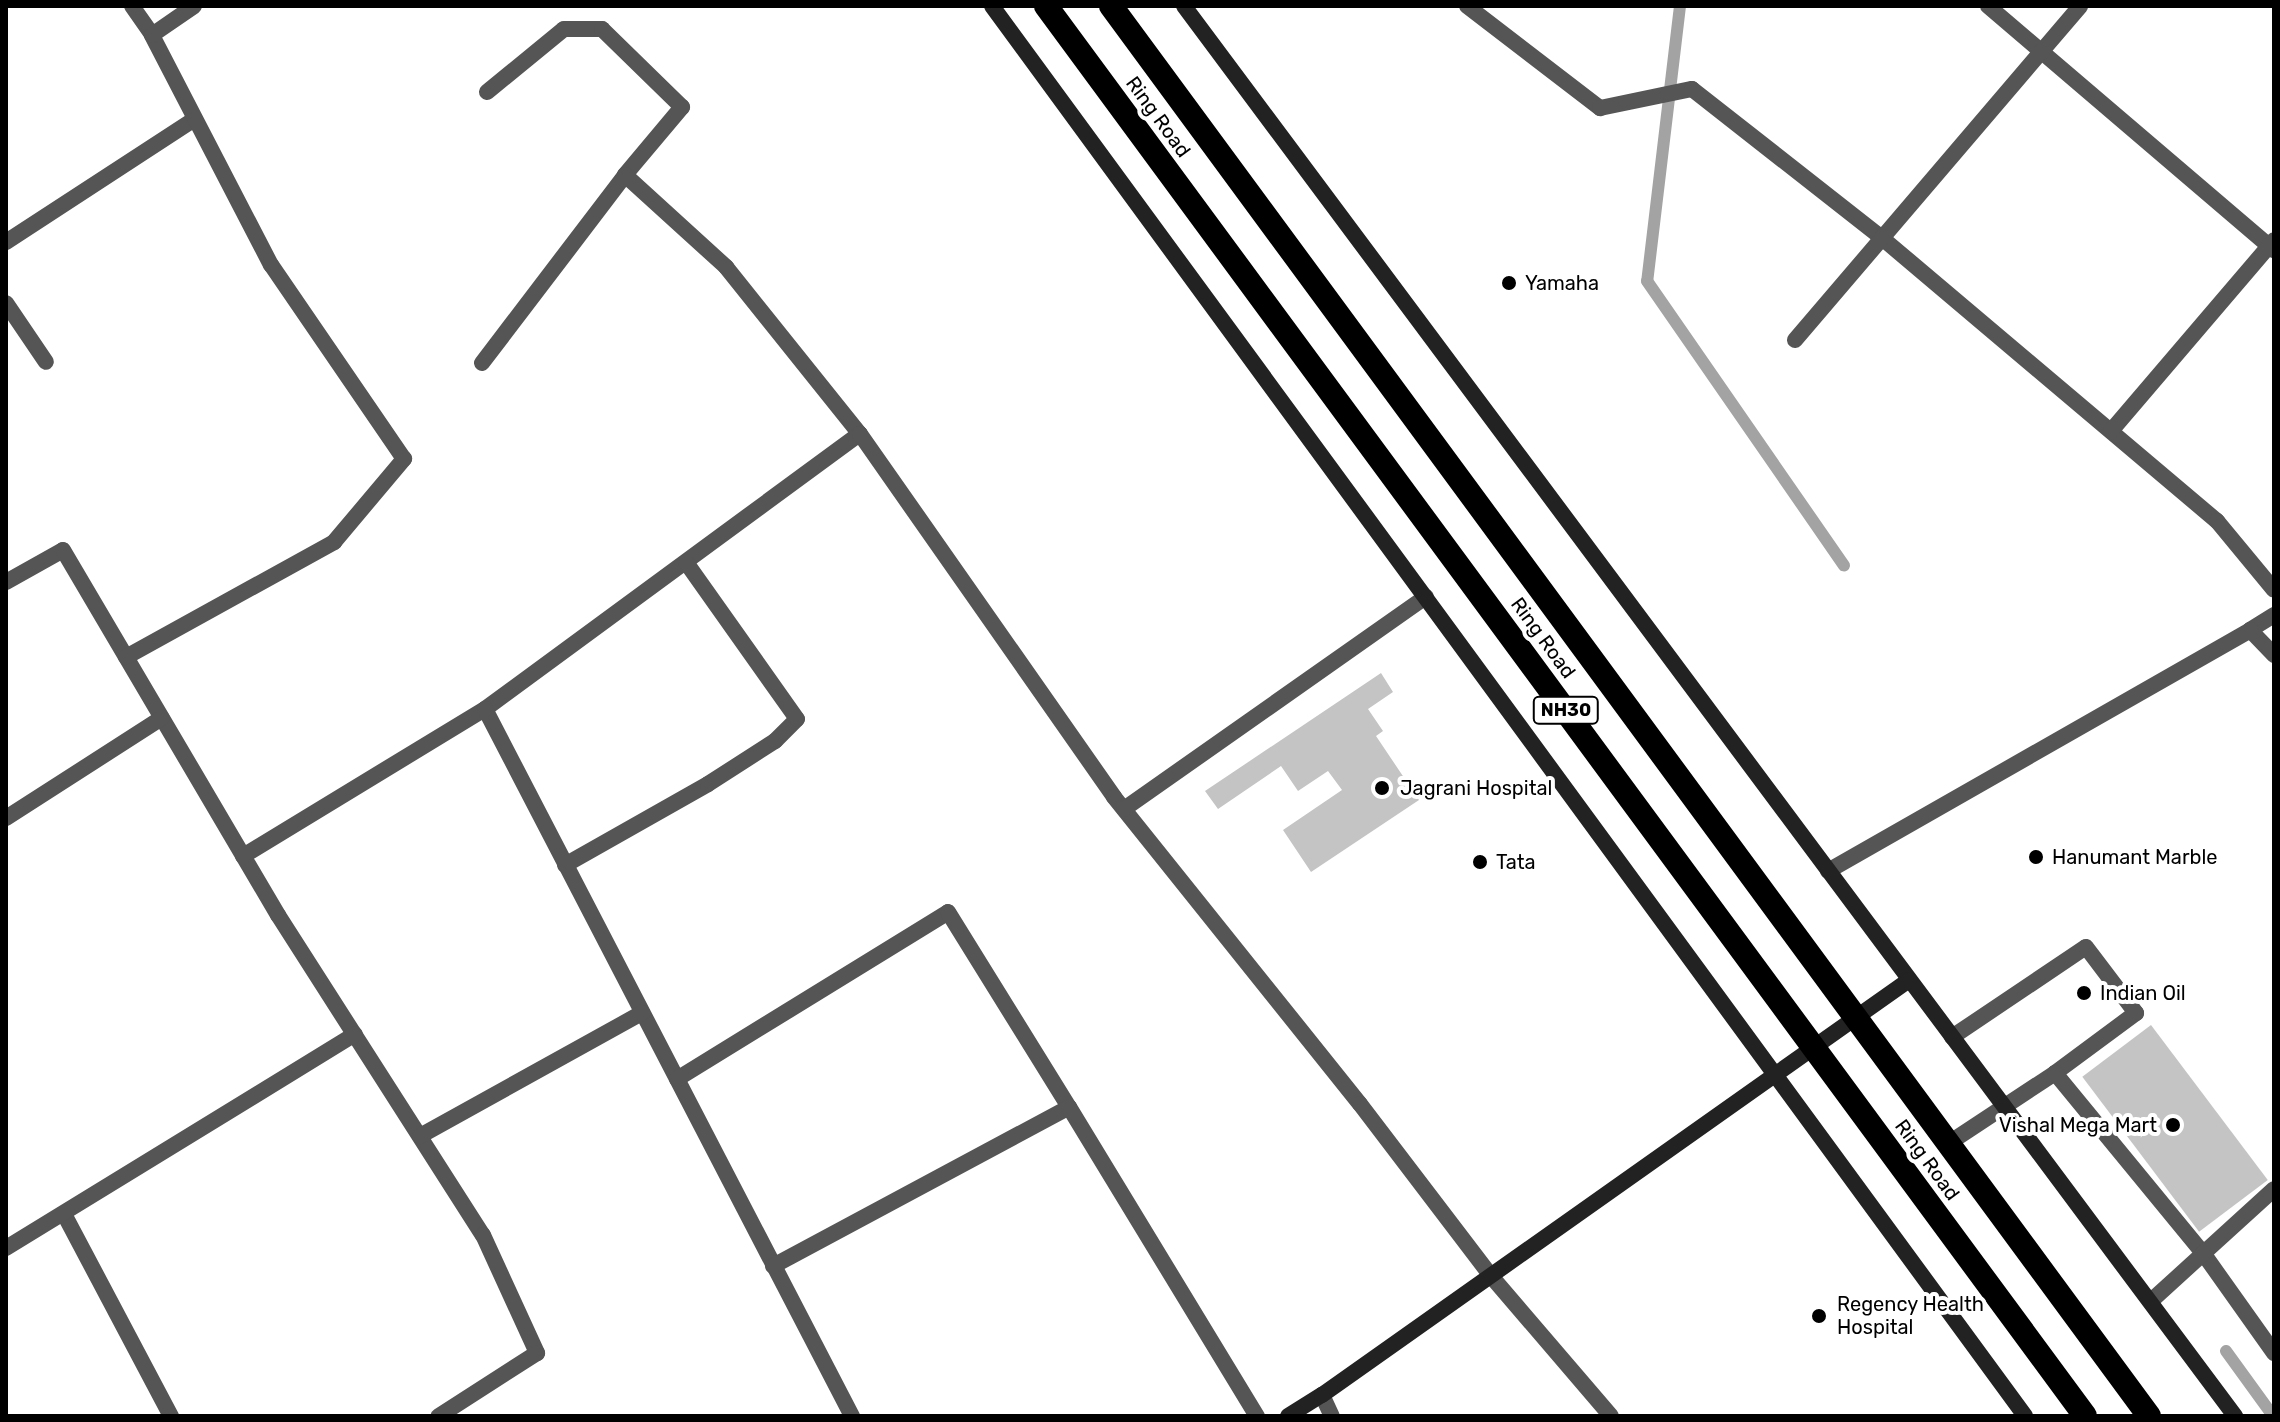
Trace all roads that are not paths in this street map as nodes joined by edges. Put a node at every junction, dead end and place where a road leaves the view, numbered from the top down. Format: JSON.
{"nodes":[{"id":1,"x":132,"y":6,"type":"edge"},
{"id":2,"x":194,"y":6,"type":"edge"},
{"id":3,"x":992,"y":6,"type":"edge"},
{"id":4,"x":1046,"y":6,"type":"edge"},
{"id":5,"x":1111,"y":6,"type":"edge"},
{"id":6,"x":1184,"y":6,"type":"edge"},
{"id":7,"x":1467,"y":6,"type":"edge"},
{"id":8,"x":1988,"y":6,"type":"edge"},
{"id":9,"x":2080,"y":6,"type":"edge"},
{"id":10,"x":152,"y":35,"type":"junction"},
{"id":11,"x":2041,"y":52,"type":"junction"},
{"id":12,"x":487,"y":92,"type":"dead end"},
{"id":13,"x":195,"y":119,"type":"junction"},
{"id":14,"x":625,"y":175,"type":"junction"},
{"id":15,"x":1882,"y":238,"type":"junction"},
{"id":16,"x":6,"y":242,"type":"edge"},
{"id":17,"x":2272,"y":245,"type":"edge"},
{"id":18,"x":6,"y":303,"type":"edge"},
{"id":19,"x":1795,"y":340,"type":"dead end"},
{"id":20,"x":46,"y":362,"type":"dead end"},
{"id":21,"x":482,"y":363,"type":"dead end"},
{"id":22,"x":2111,"y":431,"type":"junction"},
{"id":23,"x":860,"y":434,"type":"junction"},
{"id":24,"x":686,"y":562,"type":"junction"},
{"id":25,"x":6,"y":582,"type":"edge"},
{"id":26,"x":2274,"y":590,"type":"edge"},
{"id":27,"x":1426,"y":597,"type":"junction"},
{"id":28,"x":2274,"y":615,"type":"edge"},
{"id":29,"x":2250,"y":630,"type":"junction"},
{"id":30,"x":2274,"y":655,"type":"edge"},
{"id":31,"x":126,"y":657,"type":"junction"},
{"id":32,"x":485,"y":709,"type":"junction"},
{"id":33,"x":162,"y":718,"type":"junction"},
{"id":34,"x":1124,"y":809,"type":"junction"},
{"id":35,"x":6,"y":818,"type":"edge"},
{"id":36,"x":243,"y":856,"type":"junction"},
{"id":37,"x":565,"y":865,"type":"junction"},
{"id":38,"x":1828,"y":871,"type":"junction"},
{"id":39,"x":1909,"y":980,"type":"junction"},
{"id":40,"x":642,"y":1013,"type":"junction"},
{"id":41,"x":1857,"y":1016,"type":"junction"},
{"id":42,"x":355,"y":1034,"type":"junction"},
{"id":43,"x":1952,"y":1037,"type":"junction"},
{"id":44,"x":1815,"y":1046,"type":"junction"},
{"id":45,"x":2055,"y":1073,"type":"junction"},
{"id":46,"x":1774,"y":1075,"type":"junction"},
{"id":47,"x":677,"y":1079,"type":"junction"},
{"id":48,"x":2004,"y":1106,"type":"junction"},
{"id":49,"x":1069,"y":1107,"type":"junction"},
{"id":50,"x":420,"y":1136,"type":"junction"},
{"id":51,"x":1949,"y":1143,"type":"junction"},
{"id":52,"x":2274,"y":1189,"type":"edge"},
{"id":53,"x":64,"y":1214,"type":"junction"},
{"id":54,"x":6,"y":1248,"type":"edge"},
{"id":55,"x":2203,"y":1253,"type":"junction"},
{"id":56,"x":773,"y":1266,"type":"junction"},
{"id":57,"x":1491,"y":1276,"type":"junction"},
{"id":58,"x":2151,"y":1301,"type":"junction"},
{"id":59,"x":2274,"y":1353,"type":"edge"},
{"id":60,"x":1322,"y":1395,"type":"junction"},
{"id":61,"x":171,"y":1416,"type":"edge"},
{"id":62,"x":439,"y":1416,"type":"edge"},
{"id":63,"x":852,"y":1416,"type":"edge"},
{"id":64,"x":1257,"y":1416,"type":"edge"},
{"id":65,"x":1288,"y":1416,"type":"edge"},
{"id":66,"x":1332,"y":1416,"type":"edge"},
{"id":67,"x":1611,"y":1416,"type":"edge"},
{"id":68,"x":2025,"y":1416,"type":"edge"},
{"id":69,"x":2085,"y":1416,"type":"edge"},
{"id":70,"x":2149,"y":1416,"type":"edge"},
{"id":71,"x":2235,"y":1416,"type":"edge"}],
"edges":[{"from":1,"to":10,"type":"street"},
{"from":2,"to":10,"type":"street"},
{"from":3,"to":27,"type":"street"},
{"from":4,"to":44,"type":"highway","name":"Ring Road","number":"NH30"},
{"from":5,"to":41,"type":"highway","name":"Ring Road","number":"NH30"},
{"from":6,"to":38,"type":"street"},
{"from":7,"to":15,"type":"street"},
{"from":8,"to":11,"type":"street"},
{"from":9,"to":11,"type":"street"},
{"from":10,"to":13,"type":"street"},
{"from":11,"to":15,"type":"street"},
{"from":11,"to":17,"type":"street"},
{"from":12,"to":14,"type":"street"},
{"from":13,"to":16,"type":"street"},
{"from":13,"to":31,"type":"street"},
{"from":14,"to":21,"type":"street"},
{"from":14,"to":23,"type":"street"},
{"from":15,"to":19,"type":"street"},
{"from":15,"to":22,"type":"street"},
{"from":17,"to":22,"type":"street"},
{"from":18,"to":20,"type":"street"},
{"from":22,"to":26,"type":"street"},
{"from":23,"to":24,"type":"street"},
{"from":23,"to":34,"type":"street"},
{"from":24,"to":32,"type":"street"},
{"from":24,"to":37,"type":"street"},
{"from":25,"to":31,"type":"street"},
{"from":27,"to":34,"type":"street"},
{"from":27,"to":46,"type":"street"},
{"from":28,"to":29,"type":"street"},
{"from":29,"to":30,"type":"street"},
{"from":29,"to":38,"type":"street"},
{"from":31,"to":33,"type":"street"},
{"from":32,"to":36,"type":"street"},
{"from":32,"to":37,"type":"street"},
{"from":33,"to":35,"type":"street"},
{"from":33,"to":36,"type":"street"},
{"from":34,"to":57,"type":"street"},
{"from":36,"to":42,"type":"street"},
{"from":37,"to":40,"type":"street"},
{"from":38,"to":39,"type":"street"},
{"from":39,"to":41,"type":"street"},
{"from":39,"to":43,"type":"street"},
{"from":40,"to":47,"type":"street"},
{"from":40,"to":50,"type":"street"},
{"from":41,"to":44,"type":"street"},
{"from":41,"to":51,"type":"highway","name":"Ring Road","number":"NH30"},
{"from":42,"to":50,"type":"street"},
{"from":42,"to":53,"type":"street"},
{"from":43,"to":45,"type":"street"},
{"from":43,"to":48,"type":"street"},
{"from":44,"to":46,"type":"street"},
{"from":44,"to":69,"type":"highway","name":"Ring Road","number":"NH30"},
{"from":45,"to":48,"type":"street"},
{"from":45,"to":55,"type":"street"},
{"from":46,"to":57,"type":"street"},
{"from":46,"to":68,"type":"street"},
{"from":47,"to":49,"type":"street"},
{"from":47,"to":56,"type":"street"},
{"from":48,"to":51,"type":"street"},
{"from":48,"to":58,"type":"street"},
{"from":49,"to":56,"type":"street"},
{"from":49,"to":64,"type":"street"},
{"from":50,"to":62,"type":"street"},
{"from":51,"to":70,"type":"highway","name":"Ring Road","number":"NH30"},
{"from":52,"to":55,"type":"street"},
{"from":53,"to":54,"type":"street"},
{"from":53,"to":61,"type":"street"},
{"from":55,"to":58,"type":"street"},
{"from":55,"to":59,"type":"street"},
{"from":56,"to":63,"type":"street"},
{"from":57,"to":60,"type":"street"},
{"from":57,"to":67,"type":"street"},
{"from":58,"to":71,"type":"street"},
{"from":60,"to":65,"type":"street"},
{"from":60,"to":66,"type":"street"}]}
